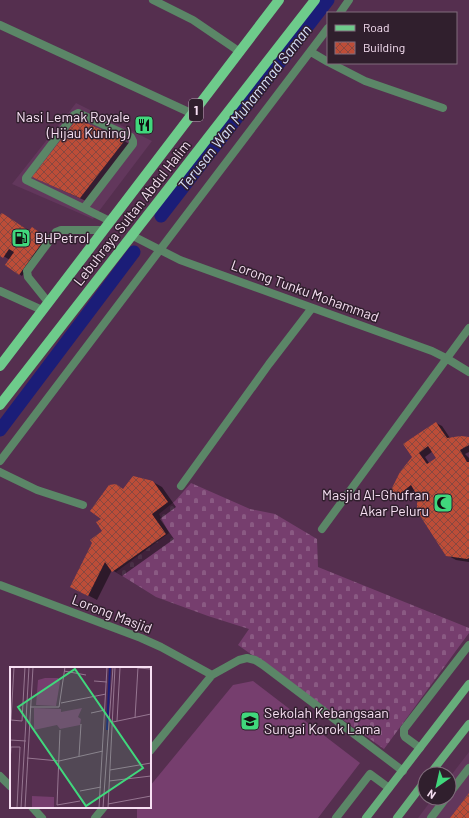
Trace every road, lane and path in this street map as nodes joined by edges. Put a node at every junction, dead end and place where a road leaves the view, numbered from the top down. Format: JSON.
{"nodes":[{"id":1,"x":153,"y":0,"type":"edge"},
{"id":2,"x":279,"y":0,"type":"edge"},
{"id":3,"x":315,"y":0,"type":"edge"},
{"id":4,"x":349,"y":0,"type":"edge"},
{"id":5,"x":341,"y":12,"type":"edge"},
{"id":6,"x":0,"y":25,"type":"edge"},
{"id":7,"x":327,"y":29,"type":"edge"},
{"id":8,"x":240,"y":52,"type":"junction"},
{"id":9,"x":310,"y":52,"type":"junction"},
{"id":10,"x":327,"y":61,"type":"edge"},
{"id":11,"x":332,"y":64,"type":"edge"},
{"id":12,"x":443,"y":108,"type":"dead end"},
{"id":13,"x":193,"y":114,"type":"junction"},
{"id":14,"x":84,"y":208,"type":"junction"},
{"id":15,"x":110,"y":220,"type":"junction"},
{"id":16,"x":103,"y":230,"type":"junction"},
{"id":17,"x":131,"y":235,"type":"junction"},
{"id":18,"x":160,"y":251,"type":"junction"},
{"id":19,"x":0,"y":291,"type":"edge"},
{"id":20,"x":45,"y":306,"type":"junction"},
{"id":21,"x":312,"y":308,"type":"junction"},
{"id":22,"x":469,"y":328,"type":"edge"},
{"id":23,"x":446,"y":358,"type":"junction"},
{"id":24,"x":0,"y":366,"type":"edge"},
{"id":25,"x":469,"y":372,"type":"edge"},
{"id":26,"x":0,"y":405,"type":"edge"},
{"id":27,"x":0,"y":461,"type":"edge"},
{"id":28,"x":0,"y":472,"type":"edge"},
{"id":29,"x":181,"y":486,"type":"dead end"},
{"id":30,"x":83,"y":505,"type":"dead end"},
{"id":31,"x":322,"y":529,"type":"dead end"},
{"id":32,"x":0,"y":585,"type":"edge"},
{"id":33,"x":469,"y":645,"type":"edge"},
{"id":34,"x":212,"y":675,"type":"junction"},
{"id":35,"x":469,"y":684,"type":"edge"},
{"id":36,"x":469,"y":724,"type":"edge"},
{"id":37,"x":420,"y":748,"type":"junction"},
{"id":38,"x":151,"y":750,"type":"edge"},
{"id":39,"x":436,"y":766,"type":"edge"},
{"id":40,"x":469,"y":768,"type":"edge"},
{"id":41,"x":403,"y":770,"type":"junction"},
{"id":42,"x":0,"y":776,"type":"edge"},
{"id":43,"x":457,"y":784,"type":"edge"},
{"id":44,"x":10,"y":786,"type":"edge"},
{"id":45,"x":389,"y":788,"type":"junction"},
{"id":46,"x":417,"y":792,"type":"edge"},
{"id":47,"x":440,"y":806,"type":"edge"},
{"id":48,"x":33,"y":808,"type":"edge"},
{"id":49,"x":103,"y":808,"type":"edge"},
{"id":50,"x":42,"y":818,"type":"edge"},
{"id":51,"x":95,"y":818,"type":"edge"},
{"id":52,"x":336,"y":818,"type":"edge"},
{"id":53,"x":366,"y":818,"type":"edge"},
{"id":54,"x":397,"y":818,"type":"edge"},
{"id":55,"x":431,"y":818,"type":"edge"}],
"edges":[{"from":1,"to":8,"type":"street"},
{"from":2,"to":8,"type":"main road","name":"Lebuhraya Sultan Abdul Halim","number":"1"},
{"from":3,"to":17,"type":"main road","name":"Lebuhraya Sultan Abdul Halim","number":"1"},
{"from":4,"to":5,"type":"street"},
{"from":6,"to":13,"type":"street"},
{"from":7,"to":9,"type":"street"},
{"from":8,"to":13,"type":"main road","name":"Lebuhraya Sultan Abdul Halim","number":"1"},
{"from":9,"to":10,"type":"street"},
{"from":9,"to":18,"type":"street"},
{"from":11,"to":12,"type":"street"},
{"from":13,"to":15,"type":"main road","name":"Lebuhraya Sultan Abdul Halim","number":"1"},
{"from":14,"to":14,"type":"street"},
{"from":14,"to":15,"type":"street"},
{"from":15,"to":16,"type":"main road","name":"Lebuhraya Sultan Abdul Halim","number":"1"},
{"from":16,"to":20,"type":"main road","name":"Lebuhraya Sultan Abdul Halim","number":"1"},
{"from":16,"to":20,"type":"street"},
{"from":17,"to":18,"type":"street","name":"Lorong Tunku Mohammad"},
{"from":17,"to":26,"type":"main road","name":"Lebuhraya Sultan Abdul Halim","number":"1"},
{"from":18,"to":21,"type":"street","name":"Lorong Tunku Mohammad"},
{"from":18,"to":27,"type":"street"},
{"from":19,"to":20,"type":"street"},
{"from":20,"to":24,"type":"main road","name":"Lebuhraya Sultan Abdul Halim","number":"1"},
{"from":21,"to":23,"type":"street","name":"Lorong Tunku Mohammad"},
{"from":21,"to":29,"type":"street"},
{"from":22,"to":23,"type":"street"},
{"from":23,"to":25,"type":"street","name":"Lorong Tunku Mohammad"},
{"from":23,"to":31,"type":"street"},
{"from":28,"to":30,"type":"street"},
{"from":32,"to":34,"type":"street","name":"Lorong Masjid"},
{"from":33,"to":37,"type":"street"},
{"from":34,"to":38,"type":"street"},
{"from":34,"to":41,"type":"street"},
{"from":35,"to":37,"type":"main road"},
{"from":36,"to":39,"type":"main road"},
{"from":37,"to":41,"type":"main road"},
{"from":40,"to":43,"type":"street"},
{"from":41,"to":45,"type":"main road"},
{"from":42,"to":44,"type":"street"},
{"from":45,"to":52,"type":"street"},
{"from":45,"to":53,"type":"main road"},
{"from":46,"to":54,"type":"main road"},
{"from":47,"to":55,"type":"street"},
{"from":48,"to":50,"type":"street"},
{"from":49,"to":51,"type":"street"}]}
